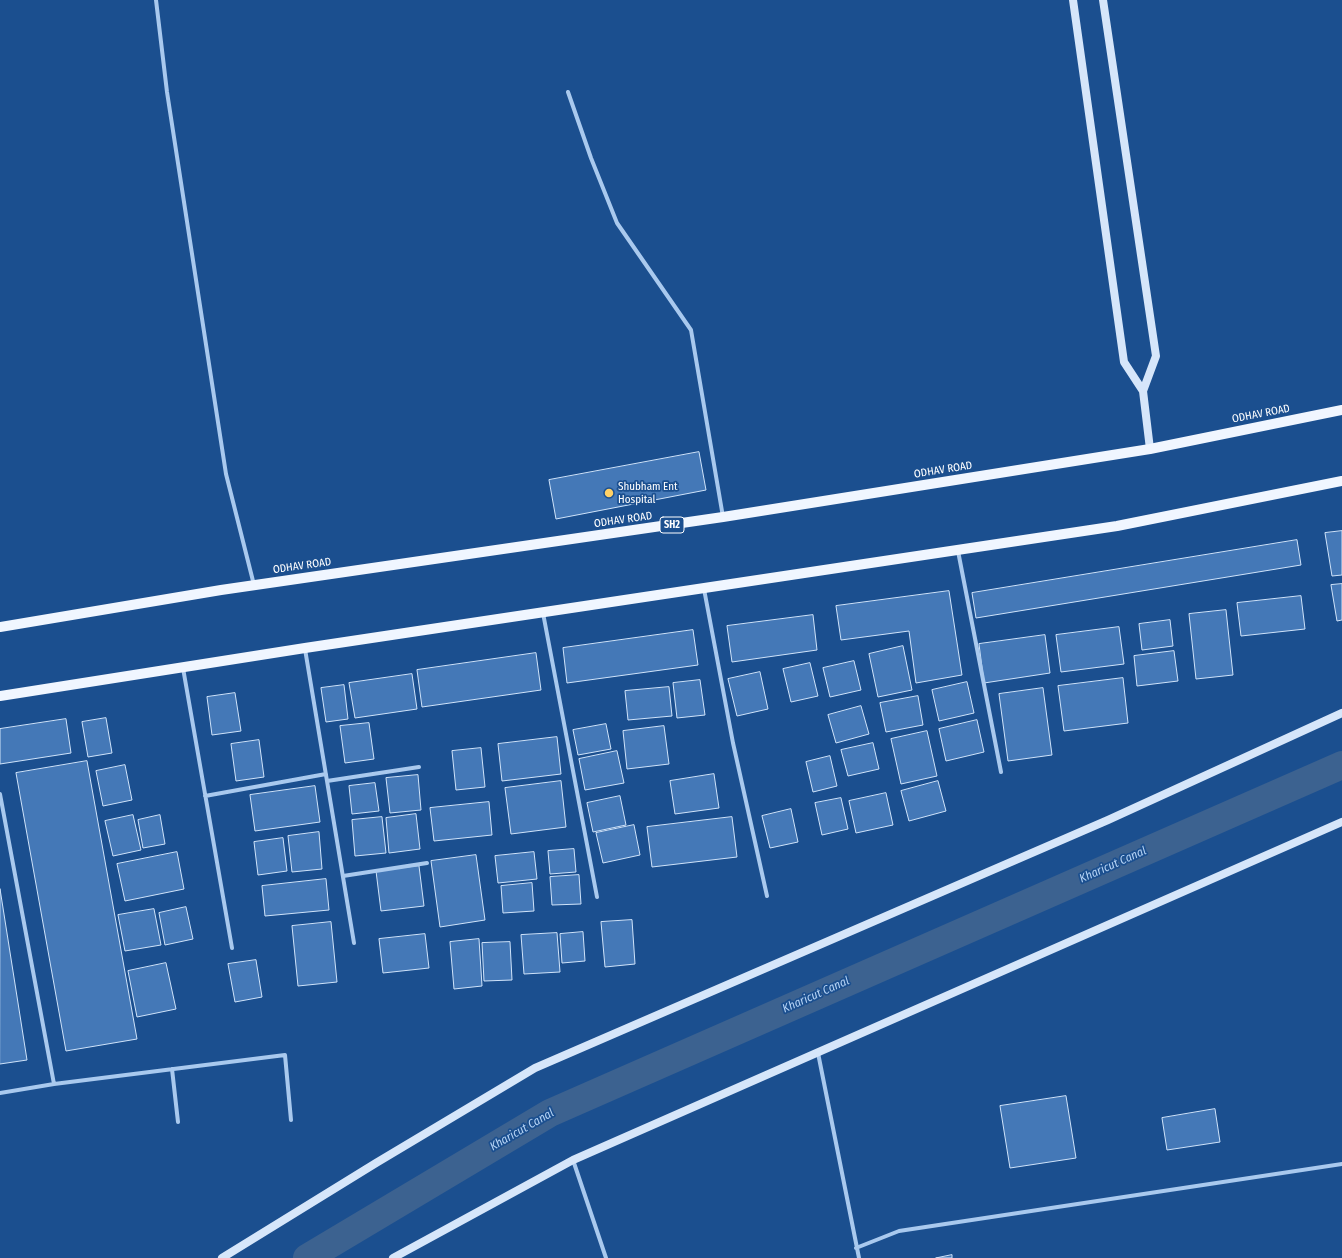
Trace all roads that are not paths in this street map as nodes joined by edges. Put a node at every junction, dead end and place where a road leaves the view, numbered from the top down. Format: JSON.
{"nodes":[{"id":1,"x":156,"y":0,"type":"edge"},
{"id":2,"x":1073,"y":0,"type":"edge"},
{"id":3,"x":1103,"y":0,"type":"edge"},
{"id":4,"x":568,"y":92,"type":"dead end"},
{"id":5,"x":1143,"y":391,"type":"junction"},
{"id":6,"x":1342,"y":410,"type":"edge"},
{"id":7,"x":1150,"y":449,"type":"junction"},
{"id":8,"x":1342,"y":481,"type":"edge"},
{"id":9,"x":723,"y":517,"type":"junction"},
{"id":10,"x":958,"y":550,"type":"junction"},
{"id":11,"x":254,"y":585,"type":"junction"},
{"id":12,"x":704,"y":588,"type":"junction"},
{"id":13,"x":543,"y":613,"type":"junction"},
{"id":14,"x":0,"y":628,"type":"edge"},
{"id":15,"x":305,"y":648,"type":"junction"},
{"id":16,"x":182,"y":667,"type":"junction"},
{"id":17,"x":0,"y":696,"type":"edge"},
{"id":18,"x":1342,"y":713,"type":"edge"},
{"id":19,"x":419,"y":767,"type":"dead end"},
{"id":20,"x":1001,"y":772,"type":"dead end"},
{"id":21,"x":326,"y":774,"type":"junction"},
{"id":22,"x":327,"y":781,"type":"junction"},
{"id":23,"x":0,"y":794,"type":"edge"},
{"id":24,"x":205,"y":796,"type":"junction"},
{"id":25,"x":1342,"y":822,"type":"edge"},
{"id":26,"x":427,"y":863,"type":"dead end"},
{"id":27,"x":343,"y":876,"type":"junction"},
{"id":28,"x":767,"y":896,"type":"dead end"},
{"id":29,"x":597,"y":897,"type":"dead end"},
{"id":30,"x":354,"y":943,"type":"dead end"},
{"id":31,"x":232,"y":948,"type":"dead end"},
{"id":32,"x":818,"y":1053,"type":"junction"},
{"id":33,"x":172,"y":1069,"type":"junction"},
{"id":34,"x":54,"y":1084,"type":"junction"},
{"id":35,"x":0,"y":1092,"type":"edge"},
{"id":36,"x":291,"y":1120,"type":"dead end"},
{"id":37,"x":178,"y":1122,"type":"dead end"},
{"id":38,"x":573,"y":1160,"type":"junction"},
{"id":39,"x":1342,"y":1164,"type":"edge"},
{"id":40,"x":856,"y":1248,"type":"junction"},
{"id":41,"x":396,"y":1257,"type":"edge"},
{"id":42,"x":222,"y":1258,"type":"edge"},
{"id":43,"x":606,"y":1258,"type":"edge"},
{"id":44,"x":859,"y":1258,"type":"edge"}],
"edges":[{"from":1,"to":11,"type":"street"},
{"from":2,"to":5,"type":"street"},
{"from":3,"to":5,"type":"street"},
{"from":4,"to":9,"type":"street"},
{"from":5,"to":7,"type":"street"},
{"from":6,"to":7,"type":"main road","name":"ODHAV ROAD","number":"SH2"},
{"from":7,"to":9,"type":"main road","name":"ODHAV ROAD","number":"SH2"},
{"from":8,"to":10,"type":"main road"},
{"from":9,"to":11,"type":"main road","name":"ODHAV ROAD","number":"SH2"},
{"from":10,"to":12,"type":"main road"},
{"from":10,"to":20,"type":"street"},
{"from":11,"to":14,"type":"main road","name":"ODHAV ROAD","number":"SH2"},
{"from":12,"to":13,"type":"main road"},
{"from":12,"to":28,"type":"street"},
{"from":13,"to":15,"type":"main road"},
{"from":13,"to":29,"type":"street"},
{"from":15,"to":16,"type":"main road"},
{"from":15,"to":21,"type":"street"},
{"from":16,"to":17,"type":"main road"},
{"from":16,"to":24,"type":"street"},
{"from":18,"to":42,"type":"street"},
{"from":19,"to":22,"type":"street"},
{"from":21,"to":22,"type":"street"},
{"from":21,"to":24,"type":"street"},
{"from":22,"to":27,"type":"street"},
{"from":23,"to":34,"type":"street"},
{"from":24,"to":31,"type":"street"},
{"from":25,"to":32,"type":"street"},
{"from":26,"to":27,"type":"street"},
{"from":27,"to":30,"type":"street"},
{"from":32,"to":38,"type":"street"},
{"from":32,"to":40,"type":"street"},
{"from":33,"to":34,"type":"street"},
{"from":33,"to":36,"type":"street"},
{"from":33,"to":37,"type":"street"},
{"from":34,"to":35,"type":"street"},
{"from":38,"to":41,"type":"street"},
{"from":38,"to":43,"type":"street"},
{"from":39,"to":40,"type":"street"},
{"from":40,"to":44,"type":"street"}]}
